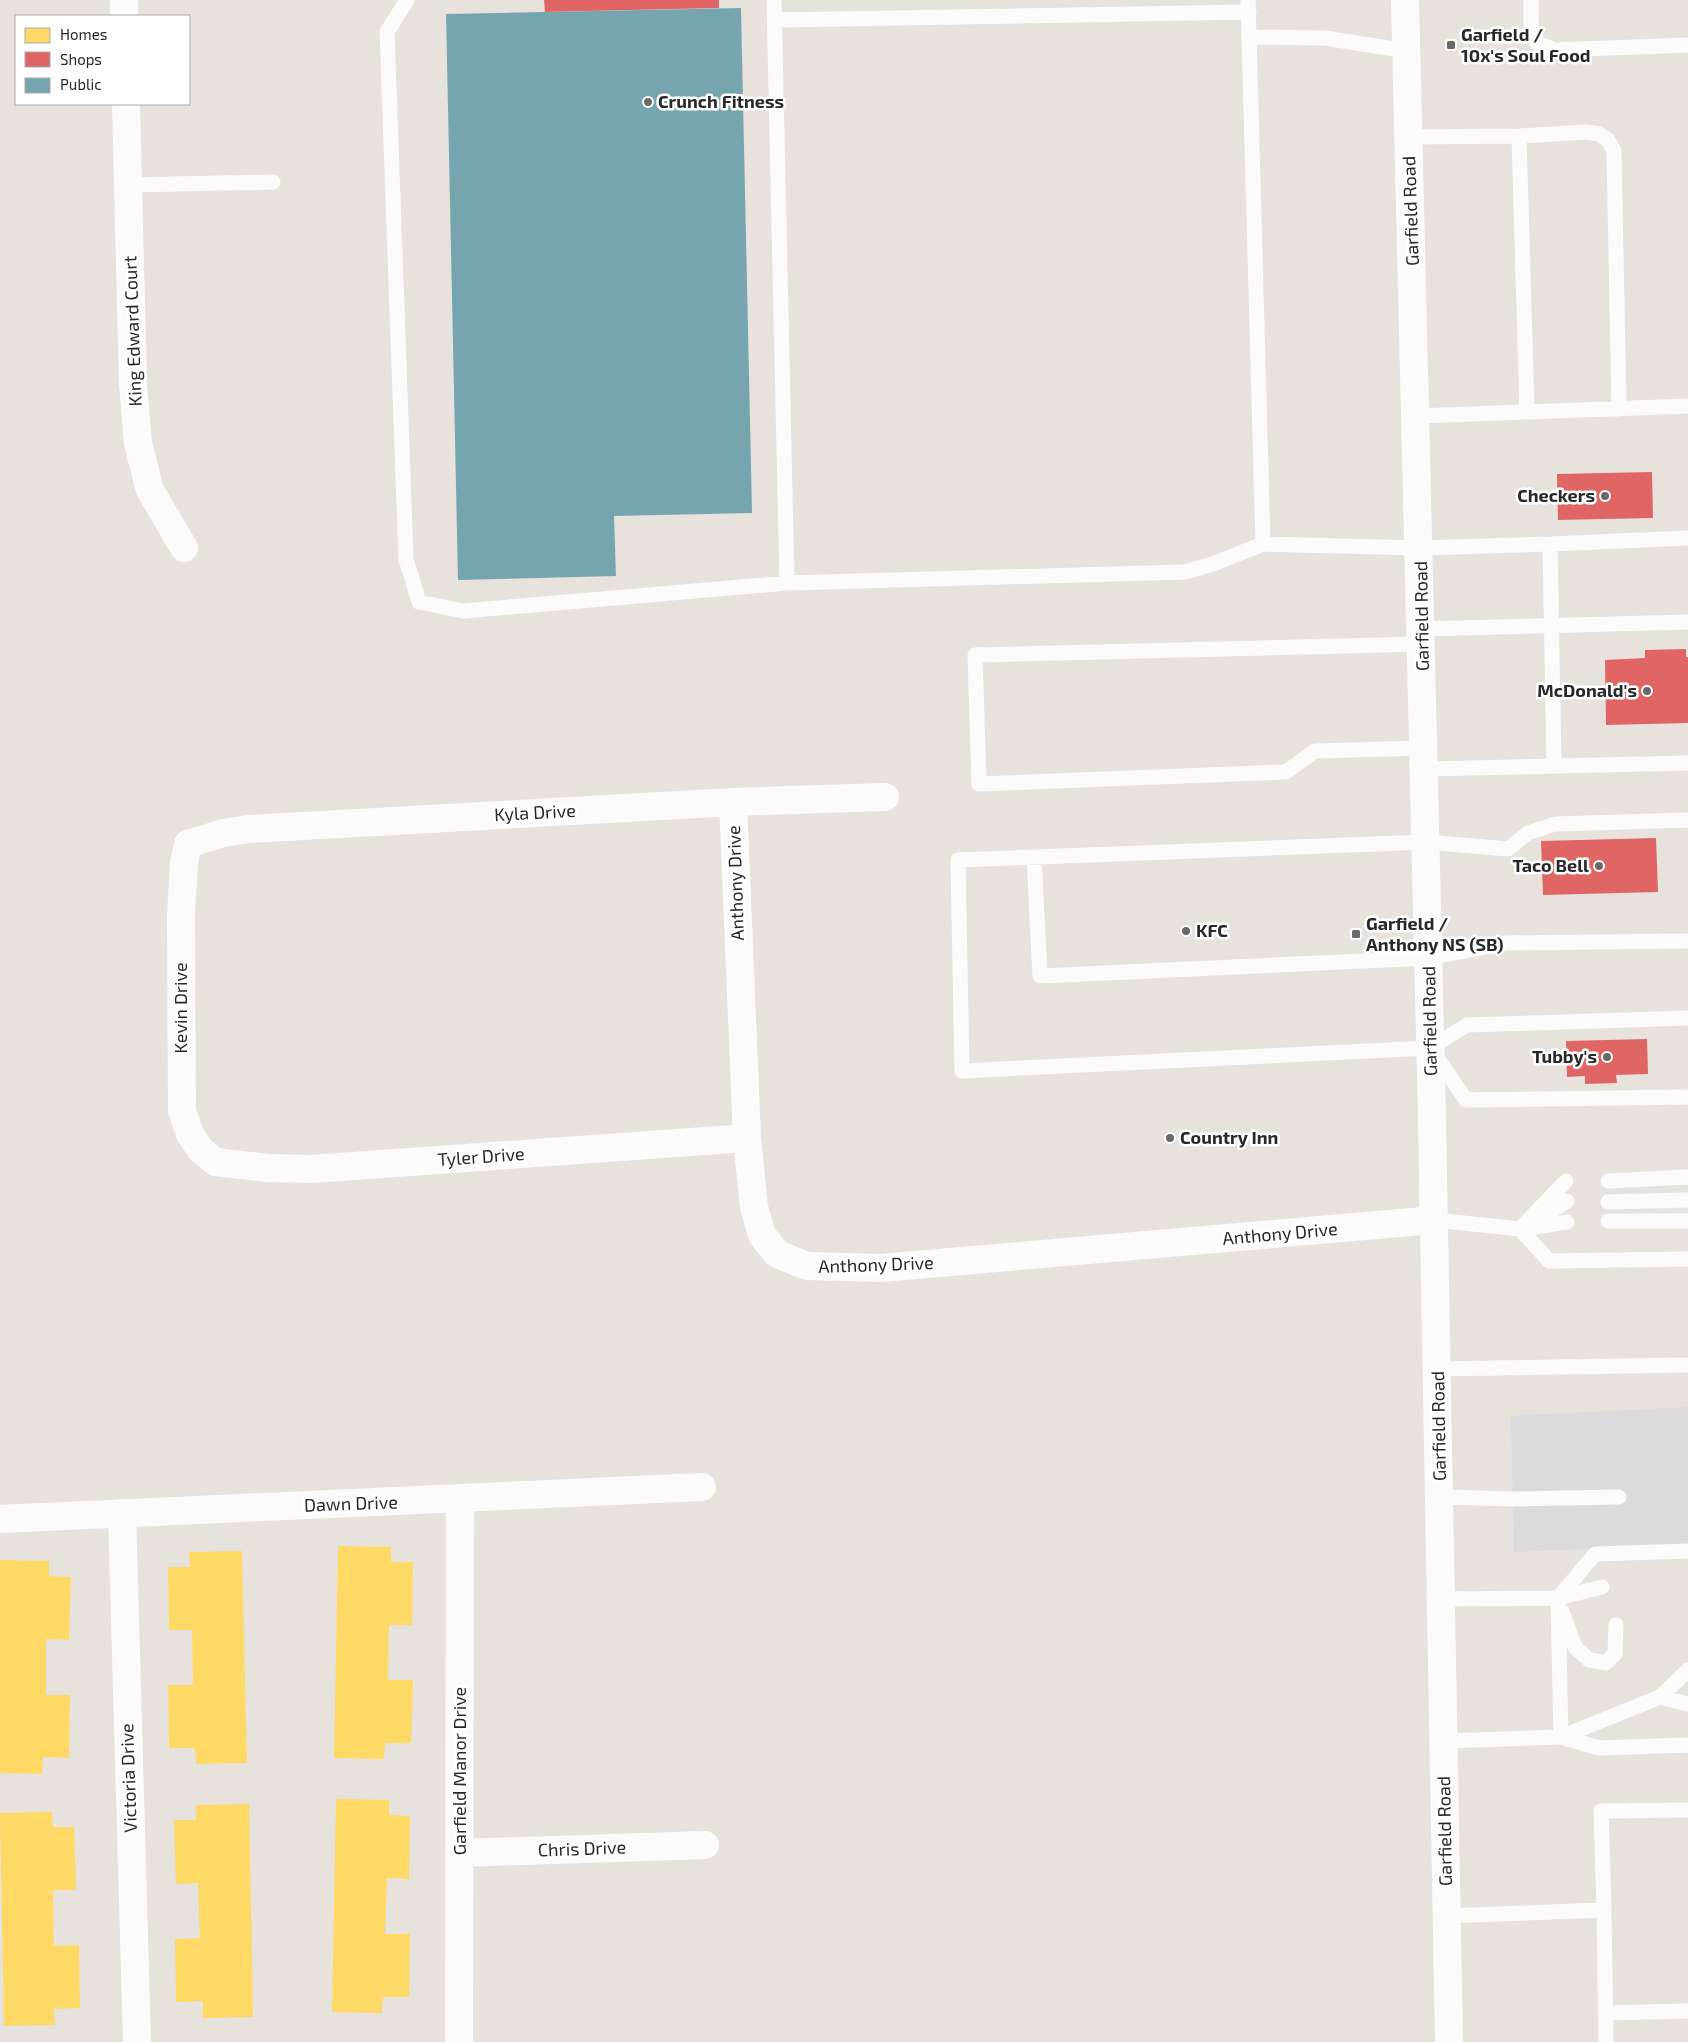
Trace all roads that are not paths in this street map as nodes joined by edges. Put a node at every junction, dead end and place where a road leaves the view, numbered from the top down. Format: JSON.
{"nodes":[{"id":1,"x":124,"y":0,"type":"edge"},
{"id":2,"x":407,"y":0,"type":"edge"},
{"id":3,"x":774,"y":0,"type":"edge"},
{"id":4,"x":1405,"y":0,"type":"edge"},
{"id":5,"x":1531,"y":0,"type":"edge"},
{"id":6,"x":1248,"y":6,"type":"edge"},
{"id":7,"x":124,"y":15,"type":"edge"},
{"id":8,"x":774,"y":20,"type":"junction"},
{"id":9,"x":1249,"y":37,"type":"junction"},
{"id":10,"x":1688,"y":45,"type":"edge"},
{"id":11,"x":1407,"y":51,"type":"junction"},
{"id":12,"x":126,"y":105,"type":"edge"},
{"id":13,"x":1519,"y":136,"type":"junction"},
{"id":14,"x":1409,"y":137,"type":"junction"},
{"id":15,"x":273,"y":182,"type":"dead end"},
{"id":16,"x":128,"y":185,"type":"junction"},
{"id":17,"x":1688,"y":406,"type":"edge"},
{"id":18,"x":1619,"y":409,"type":"junction"},
{"id":19,"x":1527,"y":412,"type":"junction"},
{"id":20,"x":1417,"y":416,"type":"junction"},
{"id":21,"x":1688,"y":538,"type":"edge"},
{"id":22,"x":1263,"y":544,"type":"junction"},
{"id":23,"x":1550,"y":544,"type":"junction"},
{"id":24,"x":184,"y":548,"type":"dead end"},
{"id":25,"x":1420,"y":548,"type":"junction"},
{"id":26,"x":788,"y":583,"type":"junction"},
{"id":27,"x":1688,"y":622,"type":"edge"},
{"id":28,"x":1551,"y":625,"type":"junction"},
{"id":29,"x":1423,"y":636,"type":"junction"},
{"id":30,"x":1425,"y":759,"type":"junction"},
{"id":31,"x":1688,"y":763,"type":"edge"},
{"id":32,"x":1554,"y":766,"type":"junction"},
{"id":33,"x":885,"y":797,"type":"dead end"},
{"id":34,"x":733,"y":802,"type":"junction"},
{"id":35,"x":1688,"y":820,"type":"edge"},
{"id":36,"x":1427,"y":842,"type":"junction"},
{"id":37,"x":188,"y":844,"type":"joint"},
{"id":38,"x":1034,"y":856,"type":"junction"},
{"id":39,"x":1688,"y":941,"type":"edge"},
{"id":40,"x":1429,"y":958,"type":"junction"},
{"id":41,"x":1688,"y":1018,"type":"edge"},
{"id":42,"x":1430,"y":1048,"type":"junction"},
{"id":43,"x":1688,"y":1097,"type":"edge"},
{"id":44,"x":747,"y":1138,"type":"junction"},
{"id":45,"x":215,"y":1162,"type":"joint"},
{"id":46,"x":1688,"y":1177,"type":"edge"},
{"id":47,"x":1566,"y":1181,"type":"dead end"},
{"id":48,"x":1608,"y":1181,"type":"dead end"},
{"id":49,"x":1688,"y":1200,"type":"edge"},
{"id":50,"x":1567,"y":1201,"type":"dead end"},
{"id":51,"x":1608,"y":1202,"type":"dead end"},
{"id":52,"x":1435,"y":1220,"type":"junction"},
{"id":53,"x":1608,"y":1221,"type":"dead end"},
{"id":54,"x":1688,"y":1221,"type":"edge"},
{"id":55,"x":1567,"y":1222,"type":"dead end"},
{"id":56,"x":1520,"y":1229,"type":"junction"},
{"id":57,"x":1688,"y":1259,"type":"edge"},
{"id":58,"x":1688,"y":1365,"type":"edge"},
{"id":59,"x":1438,"y":1369,"type":"junction"},
{"id":60,"x":702,"y":1487,"type":"dead end"},
{"id":61,"x":1440,"y":1497,"type":"junction"},
{"id":62,"x":1619,"y":1497,"type":"dead end"},
{"id":63,"x":460,"y":1499,"type":"junction"},
{"id":64,"x":122,"y":1513,"type":"junction"},
{"id":65,"x":0,"y":1519,"type":"edge"},
{"id":66,"x":1688,"y":1551,"type":"edge"},
{"id":67,"x":1602,"y":1587,"type":"dead end"},
{"id":68,"x":1558,"y":1598,"type":"junction"},
{"id":69,"x":1441,"y":1599,"type":"junction"},
{"id":70,"x":1616,"y":1625,"type":"dead end"},
{"id":71,"x":1688,"y":1670,"type":"edge"},
{"id":72,"x":1688,"y":1686,"type":"edge"},
{"id":73,"x":1660,"y":1697,"type":"junction"},
{"id":74,"x":1688,"y":1704,"type":"edge"},
{"id":75,"x":1561,"y":1737,"type":"junction"},
{"id":76,"x":1444,"y":1741,"type":"junction"},
{"id":77,"x":1688,"y":1745,"type":"edge"},
{"id":78,"x":1688,"y":1810,"type":"edge"},
{"id":79,"x":705,"y":1844,"type":"dead end"},
{"id":80,"x":460,"y":1853,"type":"junction"},
{"id":81,"x":1604,"y":1910,"type":"junction"},
{"id":82,"x":1446,"y":1916,"type":"junction"},
{"id":83,"x":1688,"y":2011,"type":"edge"},
{"id":84,"x":1606,"y":2013,"type":"junction"},
{"id":85,"x":137,"y":2042,"type":"edge"},
{"id":86,"x":459,"y":2042,"type":"edge"},
{"id":87,"x":1448,"y":2042,"type":"edge"},
{"id":88,"x":1606,"y":2042,"type":"edge"}],
"edges":[{"from":1,"to":7,"type":"street"},
{"from":2,"to":26,"type":"lane"},
{"from":3,"to":8,"type":"lane"},
{"from":4,"to":11,"type":"street","name":"Garfield Road"},
{"from":5,"to":10,"type":"lane"},
{"from":6,"to":8,"type":"lane"},
{"from":6,"to":9,"type":"lane"},
{"from":8,"to":26,"type":"lane"},
{"from":9,"to":11,"type":"lane"},
{"from":9,"to":22,"type":"lane"},
{"from":11,"to":14,"type":"street","name":"Garfield Road"},
{"from":12,"to":16,"type":"street","name":"King Edward Court"},
{"from":13,"to":14,"type":"lane"},
{"from":13,"to":18,"type":"lane"},
{"from":13,"to":19,"type":"lane"},
{"from":14,"to":20,"type":"street","name":"Garfield Road"},
{"from":15,"to":16,"type":"lane"},
{"from":16,"to":24,"type":"street","name":"King Edward Court"},
{"from":17,"to":18,"type":"lane"},
{"from":18,"to":19,"type":"lane"},
{"from":19,"to":20,"type":"lane"},
{"from":20,"to":25,"type":"street","name":"Garfield Road"},
{"from":21,"to":23,"type":"lane"},
{"from":22,"to":25,"type":"lane"},
{"from":22,"to":26,"type":"lane"},
{"from":23,"to":25,"type":"lane"},
{"from":23,"to":28,"type":"lane"},
{"from":25,"to":29,"type":"street","name":"Garfield Road"},
{"from":27,"to":28,"type":"lane"},
{"from":28,"to":29,"type":"lane"},
{"from":28,"to":32,"type":"lane"},
{"from":29,"to":30,"type":"street","name":"Garfield Road"},
{"from":29,"to":30,"type":"lane"},
{"from":30,"to":32,"type":"lane"},
{"from":30,"to":36,"type":"street","name":"Garfield Road"},
{"from":31,"to":32,"type":"lane"},
{"from":33,"to":34,"type":"street","name":"Kyla Drive"},
{"from":34,"to":37,"type":"street","name":"Kyla Drive"},
{"from":34,"to":44,"type":"street","name":"Anthony Drive"},
{"from":35,"to":36,"type":"lane"},
{"from":36,"to":38,"type":"lane"},
{"from":36,"to":40,"type":"street","name":"Garfield Road"},
{"from":37,"to":45,"type":"street","name":"Kevin Drive"},
{"from":38,"to":40,"type":"lane"},
{"from":38,"to":42,"type":"lane"},
{"from":39,"to":40,"type":"lane"},
{"from":40,"to":42,"type":"street","name":"Garfield Road"},
{"from":41,"to":42,"type":"lane"},
{"from":42,"to":43,"type":"lane"},
{"from":42,"to":52,"type":"street","name":"Garfield Road"},
{"from":44,"to":45,"type":"street","name":"Tyler Drive"},
{"from":44,"to":52,"type":"street","name":"Anthony Drive"},
{"from":46,"to":48,"type":"lane"},
{"from":47,"to":56,"type":"lane"},
{"from":49,"to":51,"type":"lane"},
{"from":50,"to":56,"type":"lane"},
{"from":52,"to":56,"type":"lane"},
{"from":52,"to":59,"type":"street","name":"Garfield Road"},
{"from":53,"to":54,"type":"lane"},
{"from":55,"to":56,"type":"lane"},
{"from":56,"to":57,"type":"lane"},
{"from":58,"to":59,"type":"lane"},
{"from":59,"to":61,"type":"street","name":"Garfield Road"},
{"from":60,"to":63,"type":"street","name":"Dawn Drive"},
{"from":61,"to":62,"type":"lane"},
{"from":61,"to":69,"type":"street","name":"Garfield Road"},
{"from":63,"to":64,"type":"street","name":"Dawn Drive"},
{"from":63,"to":80,"type":"street","name":"Garfield Manor Drive"},
{"from":64,"to":65,"type":"street","name":"Dawn Drive"},
{"from":64,"to":85,"type":"street","name":"Victoria Drive"},
{"from":66,"to":68,"type":"lane"},
{"from":67,"to":68,"type":"lane"},
{"from":68,"to":69,"type":"lane"},
{"from":68,"to":70,"type":"lane"},
{"from":68,"to":75,"type":"lane"},
{"from":69,"to":76,"type":"street","name":"Garfield Road"},
{"from":71,"to":73,"type":"lane"},
{"from":72,"to":73,"type":"lane"},
{"from":73,"to":74,"type":"lane"},
{"from":73,"to":75,"type":"lane"},
{"from":75,"to":76,"type":"lane"},
{"from":75,"to":77,"type":"lane"},
{"from":76,"to":82,"type":"street","name":"Garfield Road"},
{"from":78,"to":81,"type":"lane"},
{"from":79,"to":80,"type":"street","name":"Chris Drive"},
{"from":80,"to":86,"type":"street","name":"Garfield Manor Drive"},
{"from":81,"to":82,"type":"lane"},
{"from":81,"to":84,"type":"lane"},
{"from":82,"to":87,"type":"street","name":"Garfield Road"},
{"from":83,"to":84,"type":"lane"},
{"from":84,"to":88,"type":"lane"}]}
